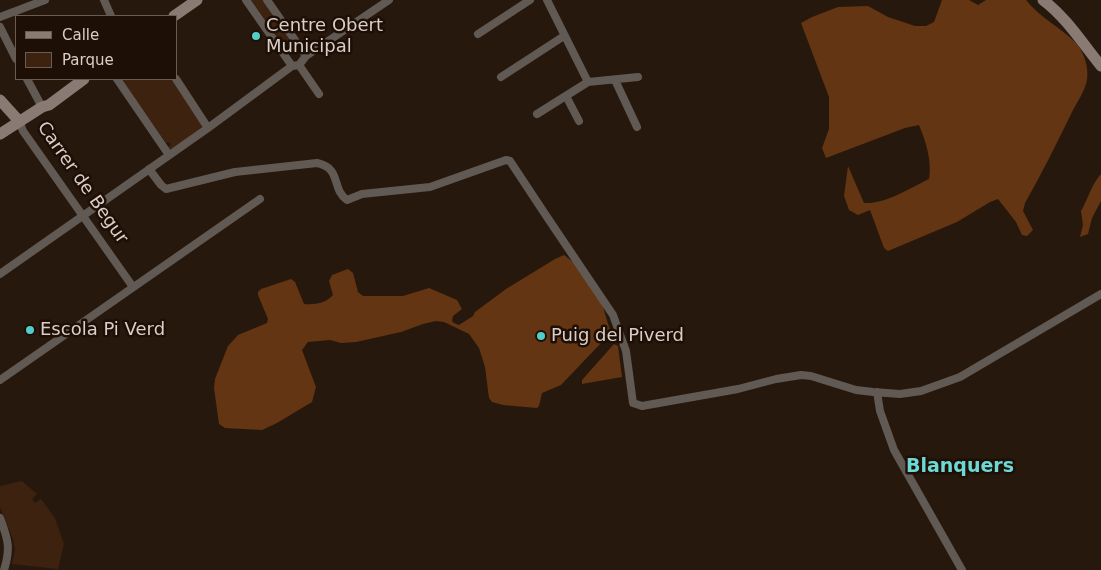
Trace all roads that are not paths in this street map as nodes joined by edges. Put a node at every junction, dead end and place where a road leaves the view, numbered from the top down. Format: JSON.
{"nodes":[{"id":1,"x":44,"y":0,"type":"edge"},
{"id":2,"x":104,"y":0,"type":"edge"},
{"id":3,"x":197,"y":0,"type":"edge"},
{"id":4,"x":246,"y":0,"type":"edge"},
{"id":5,"x":267,"y":0,"type":"edge"},
{"id":6,"x":389,"y":0,"type":"edge"},
{"id":7,"x":530,"y":0,"type":"edge"},
{"id":8,"x":546,"y":0,"type":"edge"},
{"id":9,"x":1043,"y":0,"type":"edge"},
{"id":10,"x":34,"y":2,"type":"edge"},
{"id":11,"x":111,"y":15,"type":"edge"},
{"id":12,"x":175,"y":15,"type":"edge"},
{"id":13,"x":0,"y":18,"type":"edge"},
{"id":14,"x":0,"y":27,"type":"edge"},
{"id":15,"x":478,"y":34,"type":"dead end"},
{"id":16,"x":564,"y":36,"type":"junction"},
{"id":17,"x":306,"y":56,"type":"junction"},
{"id":18,"x":15,"y":57,"type":"edge"},
{"id":19,"x":295,"y":65,"type":"junction"},
{"id":20,"x":1101,"y":66,"type":"edge"},
{"id":21,"x":501,"y":77,"type":"dead end"},
{"id":22,"x":638,"y":77,"type":"dead end"},
{"id":23,"x":27,"y":80,"type":"edge"},
{"id":24,"x":83,"y":80,"type":"edge"},
{"id":25,"x":118,"y":80,"type":"edge"},
{"id":26,"x":177,"y":80,"type":"edge"},
{"id":27,"x":615,"y":80,"type":"junction"},
{"id":28,"x":588,"y":82,"type":"junction"},
{"id":29,"x":319,"y":94,"type":"dead end"},
{"id":30,"x":566,"y":96,"type":"junction"},
{"id":31,"x":0,"y":100,"type":"edge"},
{"id":32,"x":42,"y":107,"type":"junction"},
{"id":33,"x":536,"y":114,"type":"dead end"},
{"id":34,"x":19,"y":121,"type":"junction"},
{"id":35,"x":579,"y":121,"type":"dead end"},
{"id":36,"x":637,"y":127,"type":"dead end"},
{"id":37,"x":208,"y":128,"type":"junction"},
{"id":38,"x":0,"y":134,"type":"edge"},
{"id":39,"x":169,"y":155,"type":"junction"},
{"id":40,"x":149,"y":169,"type":"junction"},
{"id":41,"x":260,"y":199,"type":"dead end"},
{"id":42,"x":83,"y":216,"type":"junction"},
{"id":43,"x":0,"y":274,"type":"edge"},
{"id":44,"x":133,"y":287,"type":"junction"},
{"id":45,"x":1101,"y":294,"type":"edge"},
{"id":46,"x":0,"y":380,"type":"edge"},
{"id":47,"x":877,"y":392,"type":"junction"},
{"id":48,"x":0,"y":518,"type":"edge"},
{"id":49,"x":4,"y":570,"type":"edge"},
{"id":50,"x":962,"y":570,"type":"edge"}],
"edges":[{"from":1,"to":10,"type":"street"},
{"from":2,"to":11,"type":"street"},
{"from":3,"to":12,"type":"street"},
{"from":4,"to":19,"type":"street"},
{"from":5,"to":17,"type":"street"},
{"from":6,"to":17,"type":"street"},
{"from":7,"to":15,"type":"street"},
{"from":8,"to":16,"type":"street"},
{"from":9,"to":20,"type":"street"},
{"from":10,"to":13,"type":"street"},
{"from":14,"to":18,"type":"street"},
{"from":16,"to":21,"type":"street"},
{"from":16,"to":28,"type":"street"},
{"from":17,"to":19,"type":"street"},
{"from":19,"to":29,"type":"street"},
{"from":19,"to":37,"type":"street"},
{"from":22,"to":27,"type":"street"},
{"from":23,"to":32,"type":"street"},
{"from":24,"to":32,"type":"street"},
{"from":25,"to":39,"type":"street"},
{"from":26,"to":37,"type":"street"},
{"from":27,"to":28,"type":"street"},
{"from":27,"to":36,"type":"street"},
{"from":28,"to":30,"type":"street"},
{"from":30,"to":33,"type":"street"},
{"from":30,"to":35,"type":"street"},
{"from":31,"to":34,"type":"street","name":"Carrer de Begur"},
{"from":32,"to":34,"type":"street"},
{"from":34,"to":38,"type":"street"},
{"from":34,"to":42,"type":"street","name":"Carrer de Begur"},
{"from":37,"to":39,"type":"street"},
{"from":39,"to":40,"type":"street"},
{"from":40,"to":42,"type":"street"},
{"from":40,"to":47,"type":"street"},
{"from":41,"to":44,"type":"street"},
{"from":42,"to":43,"type":"street"},
{"from":42,"to":44,"type":"street","name":"Carrer de Begur"},
{"from":44,"to":46,"type":"street"},
{"from":45,"to":47,"type":"street"},
{"from":47,"to":50,"type":"street"},
{"from":48,"to":49,"type":"street"}]}
